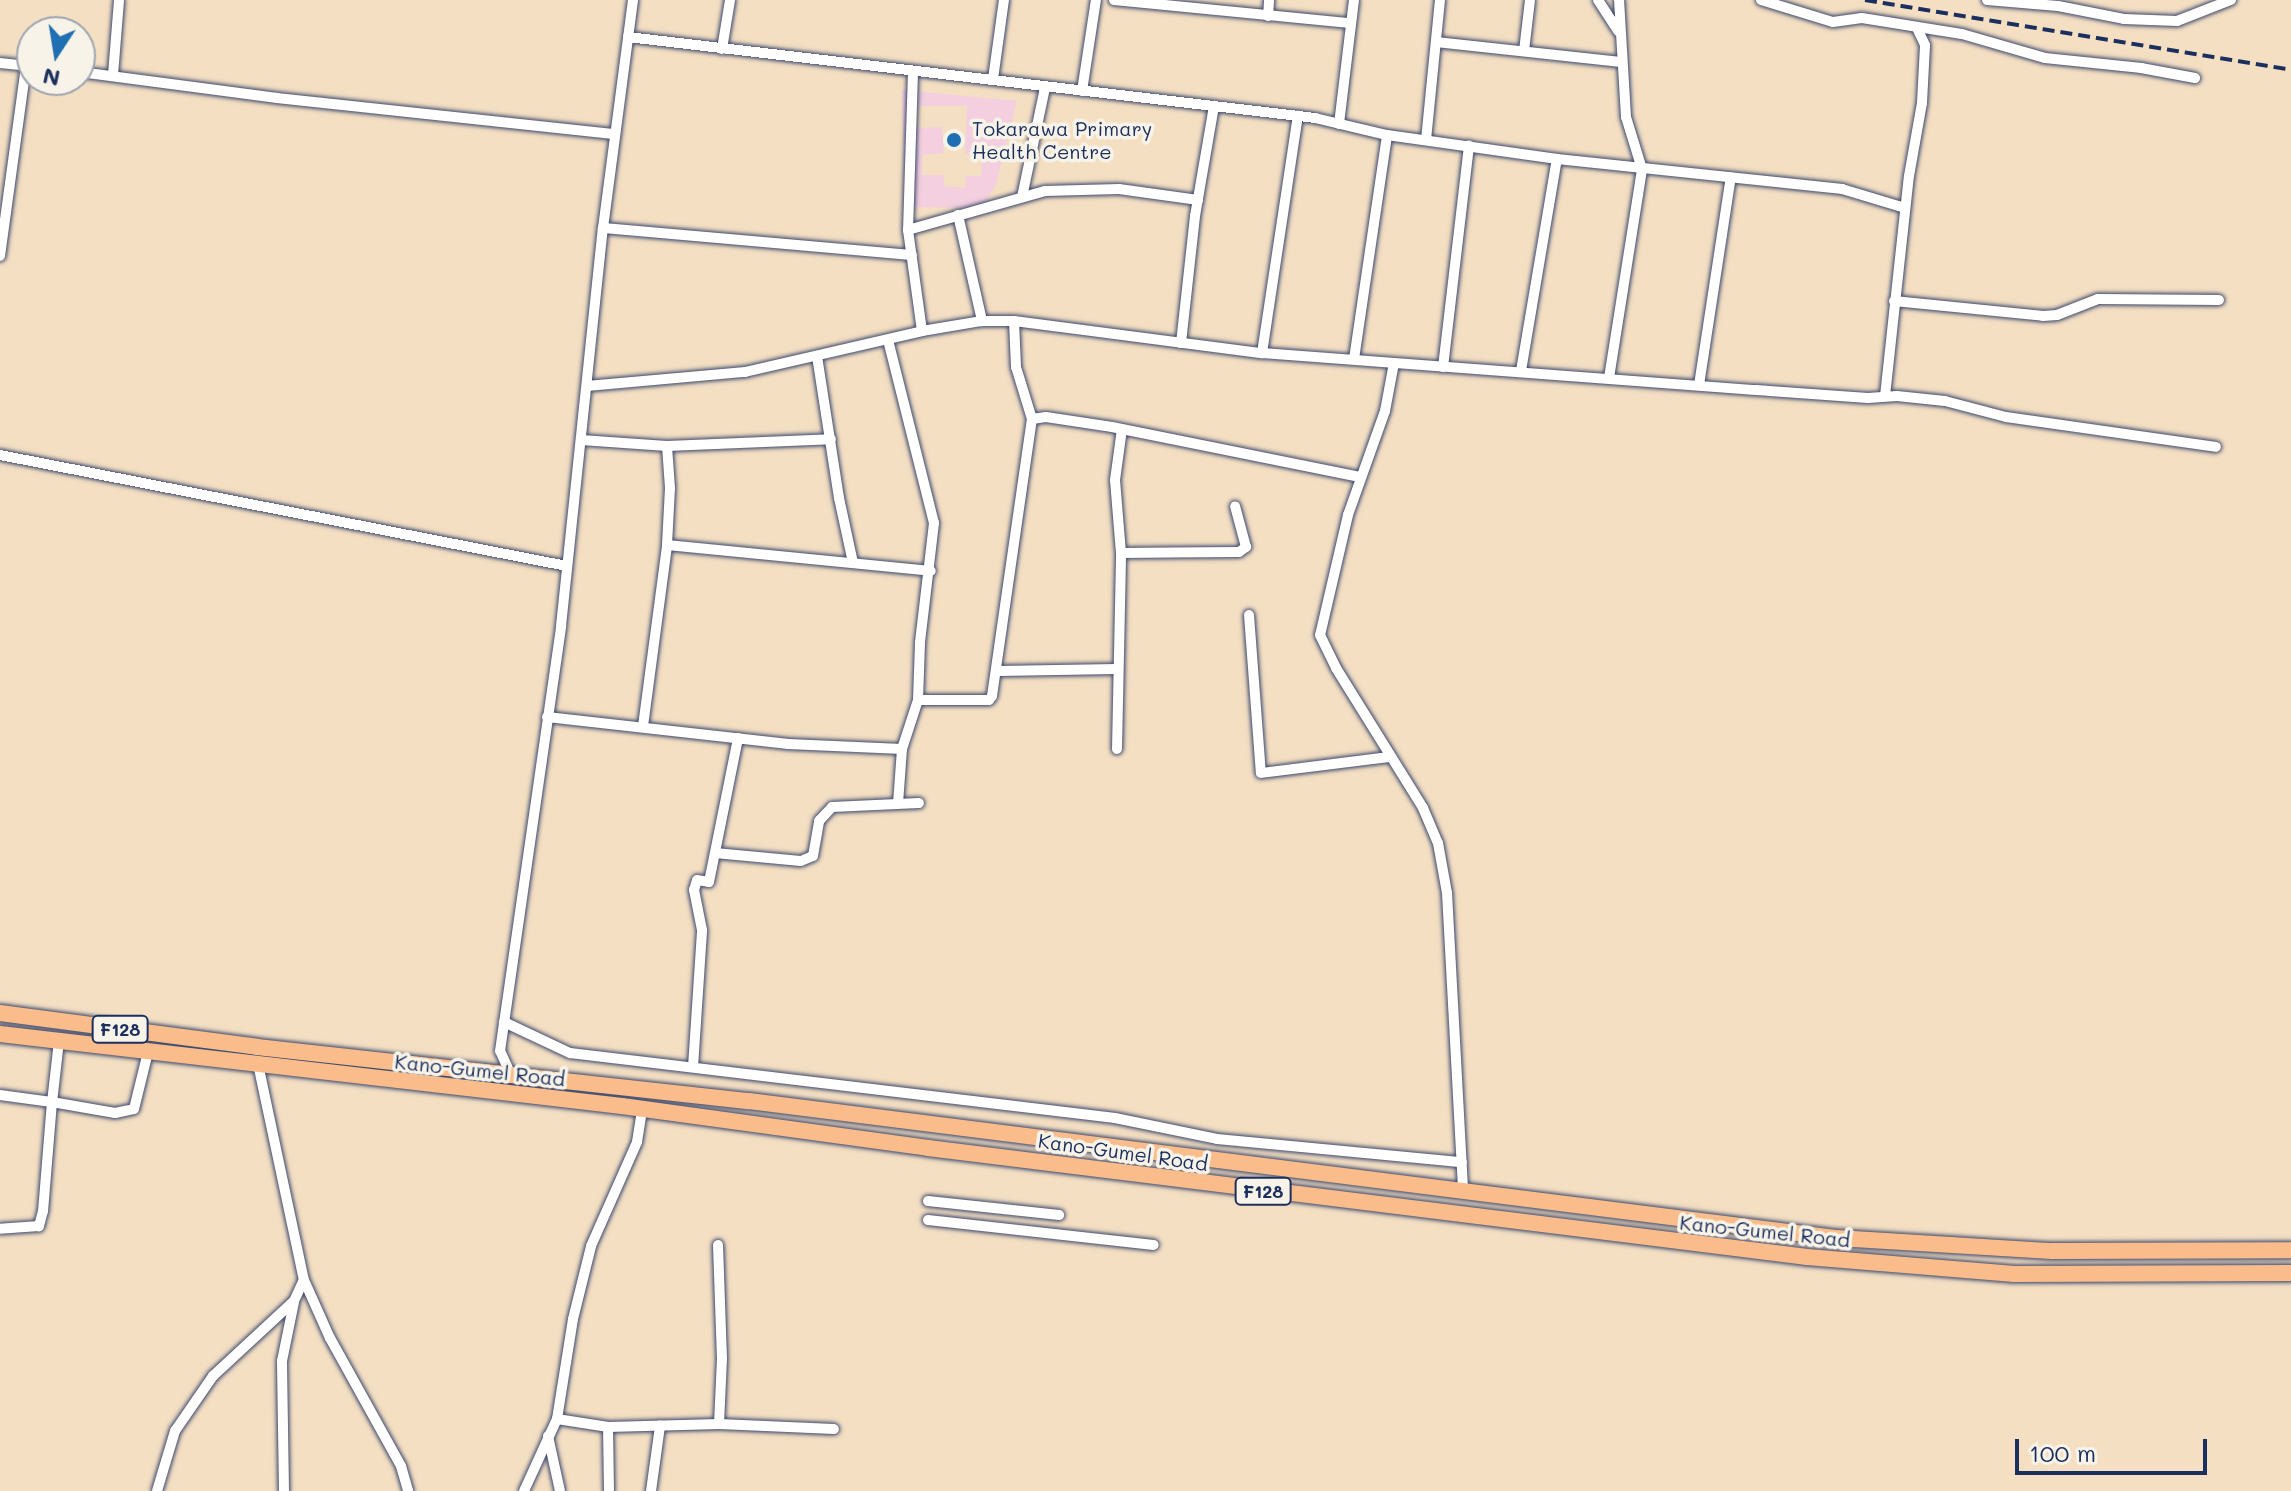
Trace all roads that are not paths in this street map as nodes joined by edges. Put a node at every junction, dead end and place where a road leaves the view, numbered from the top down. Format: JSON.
{"nodes":[{"id":1,"x":119,"y":0,"type":"edge"},
{"id":2,"x":633,"y":0,"type":"edge"},
{"id":3,"x":730,"y":0,"type":"edge"},
{"id":4,"x":1004,"y":0,"type":"edge"},
{"id":5,"x":1096,"y":0,"type":"edge"},
{"id":6,"x":1114,"y":0,"type":"edge"},
{"id":7,"x":1269,"y":0,"type":"edge"},
{"id":8,"x":1354,"y":0,"type":"edge"},
{"id":9,"x":1440,"y":0,"type":"edge"},
{"id":10,"x":1530,"y":0,"type":"edge"},
{"id":11,"x":1598,"y":0,"type":"edge"},
{"id":12,"x":1619,"y":0,"type":"edge"},
{"id":13,"x":1761,"y":0,"type":"edge"},
{"id":14,"x":1987,"y":0,"type":"edge"},
{"id":15,"x":2231,"y":0,"type":"edge"},
{"id":16,"x":1184,"y":3,"type":"edge"},
{"id":17,"x":1268,"y":16,"type":"junction"},
{"id":18,"x":1350,"y":23,"type":"junction"},
{"id":19,"x":1917,"y":28,"type":"junction"},
{"id":20,"x":1939,"y":31,"type":"junction"},
{"id":21,"x":1619,"y":33,"type":"junction"},
{"id":22,"x":628,"y":37,"type":"junction"},
{"id":23,"x":1436,"y":42,"type":"junction"},
{"id":24,"x":1925,"y":45,"type":"junction"},
{"id":25,"x":722,"y":49,"type":"junction"},
{"id":26,"x":1524,"y":51,"type":"junction"},
{"id":27,"x":1621,"y":62,"type":"junction"},
{"id":28,"x":913,"y":72,"type":"junction"},
{"id":29,"x":96,"y":73,"type":"edge"},
{"id":30,"x":113,"y":75,"type":"junction"},
{"id":31,"x":2195,"y":78,"type":"dead end"},
{"id":32,"x":993,"y":79,"type":"junction"},
{"id":33,"x":1045,"y":88,"type":"junction"},
{"id":34,"x":1082,"y":91,"type":"junction"},
{"id":35,"x":24,"y":96,"type":"edge"},
{"id":36,"x":1214,"y":106,"type":"junction"},
{"id":37,"x":1298,"y":116,"type":"junction"},
{"id":38,"x":1339,"y":124,"type":"junction"},
{"id":39,"x":615,"y":134,"type":"junction"},
{"id":40,"x":1387,"y":135,"type":"junction"},
{"id":41,"x":1426,"y":140,"type":"junction"},
{"id":42,"x":1469,"y":146,"type":"junction"},
{"id":43,"x":1557,"y":159,"type":"junction"},
{"id":44,"x":1642,"y":169,"type":"junction"},
{"id":45,"x":1731,"y":177,"type":"junction"},
{"id":46,"x":1022,"y":197,"type":"junction"},
{"id":47,"x":1198,"y":200,"type":"junction"},
{"id":48,"x":1905,"y":208,"type":"junction"},
{"id":49,"x":958,"y":215,"type":"junction"},
{"id":50,"x":603,"y":228,"type":"junction"},
{"id":51,"x":908,"y":230,"type":"junction"},
{"id":52,"x":912,"y":255,"type":"junction"},
{"id":53,"x":0,"y":256,"type":"edge"},
{"id":54,"x":2219,"y":300,"type":"dead end"},
{"id":55,"x":1894,"y":301,"type":"junction"},
{"id":56,"x":982,"y":321,"type":"junction"},
{"id":57,"x":1014,"y":321,"type":"junction"},
{"id":58,"x":922,"y":331,"type":"junction"},
{"id":59,"x":888,"y":340,"type":"junction"},
{"id":60,"x":1181,"y":343,"type":"junction"},
{"id":61,"x":1262,"y":353,"type":"junction"},
{"id":62,"x":817,"y":356,"type":"junction"},
{"id":63,"x":1354,"y":359,"type":"junction"},
{"id":64,"x":1394,"y":363,"type":"junction"},
{"id":65,"x":1443,"y":367,"type":"junction"},
{"id":66,"x":1521,"y":371,"type":"junction"},
{"id":67,"x":1609,"y":378,"type":"junction"},
{"id":68,"x":1699,"y":385,"type":"junction"},
{"id":69,"x":587,"y":386,"type":"junction"},
{"id":70,"x":1885,"y":396,"type":"junction"},
{"id":71,"x":1032,"y":419,"type":"junction"},
{"id":72,"x":1122,"y":429,"type":"junction"},
{"id":73,"x":831,"y":439,"type":"junction"},
{"id":74,"x":581,"y":440,"type":"junction"},
{"id":75,"x":667,"y":446,"type":"junction"},
{"id":76,"x":2216,"y":447,"type":"dead end"},
{"id":77,"x":0,"y":455,"type":"edge"},
{"id":78,"x":1360,"y":477,"type":"junction"},
{"id":79,"x":1235,"y":506,"type":"dead end"},
{"id":80,"x":667,"y":545,"type":"junction"},
{"id":81,"x":1121,"y":553,"type":"junction"},
{"id":82,"x":853,"y":563,"type":"junction"},
{"id":83,"x":567,"y":566,"type":"junction"},
{"id":84,"x":931,"y":571,"type":"junction"},
{"id":85,"x":1249,"y":615,"type":"dead end"},
{"id":86,"x":1116,"y":669,"type":"junction"},
{"id":87,"x":998,"y":671,"type":"junction"},
{"id":88,"x":918,"y":700,"type":"junction"},
{"id":89,"x":547,"y":717,"type":"junction"},
{"id":90,"x":643,"y":726,"type":"junction"},
{"id":91,"x":738,"y":738,"type":"junction"},
{"id":92,"x":902,"y":749,"type":"junction"},
{"id":93,"x":1117,"y":749,"type":"dead end"},
{"id":94,"x":1390,"y":757,"type":"junction"},
{"id":95,"x":898,"y":803,"type":"junction"},
{"id":96,"x":919,"y":803,"type":"dead end"},
{"id":97,"x":715,"y":853,"type":"junction"},
{"id":98,"x":0,"y":1013,"type":"edge"},
{"id":99,"x":504,"y":1022,"type":"junction"},
{"id":100,"x":113,"y":1028,"type":"junction"},
{"id":101,"x":0,"y":1034,"type":"edge"},
{"id":102,"x":59,"y":1041,"type":"junction"},
{"id":103,"x":111,"y":1046,"type":"junction"},
{"id":104,"x":148,"y":1052,"type":"junction"},
{"id":105,"x":258,"y":1064,"type":"junction"},
{"id":106,"x":693,"y":1067,"type":"junction"},
{"id":107,"x":510,"y":1073,"type":"junction"},
{"id":108,"x":0,"y":1095,"type":"edge"},
{"id":109,"x":52,"y":1102,"type":"junction"},
{"id":110,"x":642,"y":1112,"type":"junction"},
{"id":111,"x":1047,"y":1138,"type":"junction"},
{"id":112,"x":1042,"y":1161,"type":"junction"},
{"id":113,"x":1462,"y":1162,"type":"junction"},
{"id":114,"x":1463,"y":1190,"type":"junction"},
{"id":115,"x":928,"y":1201,"type":"dead end"},
{"id":116,"x":1059,"y":1215,"type":"dead end"},
{"id":117,"x":928,"y":1220,"type":"dead end"},
{"id":118,"x":0,"y":1229,"type":"edge"},
{"id":119,"x":718,"y":1245,"type":"dead end"},
{"id":120,"x":1154,"y":1245,"type":"dead end"},
{"id":121,"x":2013,"y":1249,"type":"junction"},
{"id":122,"x":2291,"y":1250,"type":"edge"},
{"id":123,"x":2291,"y":1273,"type":"edge"},
{"id":124,"x":2014,"y":1274,"type":"junction"},
{"id":125,"x":304,"y":1280,"type":"junction"},
{"id":126,"x":294,"y":1301,"type":"junction"},
{"id":127,"x":557,"y":1419,"type":"junction"},
{"id":128,"x":719,"y":1424,"type":"junction"},
{"id":129,"x":660,"y":1426,"type":"junction"},
{"id":130,"x":608,"y":1427,"type":"junction"},
{"id":131,"x":834,"y":1429,"type":"dead end"},
{"id":132,"x":548,"y":1436,"type":"junction"},
{"id":133,"x":157,"y":1491,"type":"edge"},
{"id":134,"x":284,"y":1491,"type":"edge"},
{"id":135,"x":408,"y":1491,"type":"edge"},
{"id":136,"x":524,"y":1491,"type":"edge"},
{"id":137,"x":560,"y":1491,"type":"edge"},
{"id":138,"x":609,"y":1491,"type":"edge"},
{"id":139,"x":651,"y":1491,"type":"edge"}],
"edges":[{"from":1,"to":30,"type":"street"},
{"from":2,"to":22,"type":"street"},
{"from":3,"to":25,"type":"street"},
{"from":4,"to":32,"type":"street"},
{"from":5,"to":34,"type":"street"},
{"from":6,"to":16,"type":"street"},
{"from":7,"to":17,"type":"street"},
{"from":8,"to":18,"type":"street"},
{"from":9,"to":23,"type":"street"},
{"from":10,"to":26,"type":"street"},
{"from":11,"to":21,"type":"street"},
{"from":12,"to":21,"type":"street"},
{"from":13,"to":19,"type":"street"},
{"from":14,"to":15,"type":"street"},
{"from":16,"to":17,"type":"street"},
{"from":17,"to":18,"type":"street"},
{"from":18,"to":38,"type":"street"},
{"from":19,"to":20,"type":"street"},
{"from":19,"to":24,"type":"street"},
{"from":20,"to":24,"type":"street"},
{"from":20,"to":31,"type":"street"},
{"from":21,"to":27,"type":"street"},
{"from":22,"to":25,"type":"street"},
{"from":22,"to":39,"type":"street"},
{"from":23,"to":26,"type":"street"},
{"from":23,"to":41,"type":"street"},
{"from":24,"to":48,"type":"street"},
{"from":25,"to":28,"type":"street"},
{"from":26,"to":27,"type":"street"},
{"from":27,"to":44,"type":"street"},
{"from":28,"to":32,"type":"street"},
{"from":28,"to":51,"type":"street"},
{"from":29,"to":30,"type":"street"},
{"from":30,"to":39,"type":"street"},
{"from":32,"to":33,"type":"street"},
{"from":33,"to":34,"type":"street"},
{"from":33,"to":46,"type":"street"},
{"from":34,"to":36,"type":"street"},
{"from":35,"to":53,"type":"street"},
{"from":36,"to":37,"type":"street"},
{"from":36,"to":47,"type":"street"},
{"from":37,"to":38,"type":"street"},
{"from":37,"to":61,"type":"street"},
{"from":38,"to":40,"type":"street"},
{"from":39,"to":50,"type":"street"},
{"from":40,"to":41,"type":"street"},
{"from":40,"to":63,"type":"street"},
{"from":41,"to":42,"type":"street"},
{"from":42,"to":43,"type":"street"},
{"from":42,"to":65,"type":"street"},
{"from":43,"to":44,"type":"street"},
{"from":43,"to":66,"type":"street"},
{"from":44,"to":45,"type":"street"},
{"from":44,"to":67,"type":"street"},
{"from":45,"to":48,"type":"street"},
{"from":45,"to":68,"type":"street"},
{"from":46,"to":47,"type":"street"},
{"from":46,"to":49,"type":"street"},
{"from":47,"to":60,"type":"street"},
{"from":48,"to":55,"type":"street"},
{"from":49,"to":51,"type":"street"},
{"from":49,"to":56,"type":"street"},
{"from":50,"to":52,"type":"street"},
{"from":50,"to":69,"type":"street"},
{"from":51,"to":52,"type":"street"},
{"from":52,"to":58,"type":"street"},
{"from":54,"to":55,"type":"street"},
{"from":55,"to":70,"type":"street"},
{"from":56,"to":57,"type":"street"},
{"from":56,"to":58,"type":"street"},
{"from":57,"to":60,"type":"street"},
{"from":57,"to":71,"type":"street"},
{"from":58,"to":59,"type":"street"},
{"from":59,"to":62,"type":"street"},
{"from":59,"to":84,"type":"street"},
{"from":60,"to":61,"type":"street"},
{"from":61,"to":63,"type":"street"},
{"from":62,"to":69,"type":"street"},
{"from":62,"to":73,"type":"street"},
{"from":63,"to":64,"type":"street"},
{"from":64,"to":65,"type":"street"},
{"from":64,"to":78,"type":"street"},
{"from":65,"to":66,"type":"street"},
{"from":66,"to":67,"type":"street"},
{"from":67,"to":68,"type":"street"},
{"from":68,"to":70,"type":"street"},
{"from":69,"to":74,"type":"street"},
{"from":70,"to":76,"type":"street"},
{"from":71,"to":72,"type":"street"},
{"from":71,"to":87,"type":"street"},
{"from":72,"to":78,"type":"street"},
{"from":72,"to":81,"type":"street"},
{"from":73,"to":75,"type":"street"},
{"from":73,"to":82,"type":"street"},
{"from":74,"to":75,"type":"street"},
{"from":74,"to":83,"type":"street"},
{"from":75,"to":80,"type":"street"},
{"from":77,"to":83,"type":"street"},
{"from":78,"to":94,"type":"street"},
{"from":79,"to":81,"type":"street"},
{"from":80,"to":82,"type":"street"},
{"from":80,"to":90,"type":"street"},
{"from":81,"to":86,"type":"street"},
{"from":82,"to":84,"type":"street"},
{"from":83,"to":89,"type":"street"},
{"from":84,"to":88,"type":"street"},
{"from":85,"to":94,"type":"street"},
{"from":86,"to":87,"type":"street"},
{"from":86,"to":93,"type":"street"},
{"from":87,"to":88,"type":"street"},
{"from":88,"to":92,"type":"street"},
{"from":89,"to":90,"type":"street"},
{"from":89,"to":99,"type":"street"},
{"from":90,"to":91,"type":"street"},
{"from":91,"to":92,"type":"street"},
{"from":91,"to":97,"type":"street"},
{"from":92,"to":95,"type":"street"},
{"from":94,"to":113,"type":"street"},
{"from":95,"to":96,"type":"street"},
{"from":95,"to":97,"type":"street"},
{"from":97,"to":106,"type":"street"},
{"from":98,"to":100,"type":"main road","name":"Kano-Gumel Road","number":"F128"},
{"from":99,"to":106,"type":"street"},
{"from":99,"to":107,"type":"street"},
{"from":100,"to":103,"type":"main road"},
{"from":100,"to":107,"type":"main road","name":"Kano-Gumel Road","number":"F128"},
{"from":101,"to":102,"type":"main road","name":"Kano-Gumel Road","number":"F128"},
{"from":102,"to":103,"type":"main road","name":"Kano-Gumel Road","number":"F128"},
{"from":102,"to":109,"type":"street"},
{"from":103,"to":104,"type":"main road","name":"Kano-Gumel Road","number":"F128"},
{"from":104,"to":105,"type":"main road","name":"Kano-Gumel Road","number":"F128"},
{"from":104,"to":109,"type":"street"},
{"from":105,"to":110,"type":"main road","name":"Kano-Gumel Road","number":"F128"},
{"from":105,"to":125,"type":"street"},
{"from":106,"to":113,"type":"street"},
{"from":107,"to":111,"type":"main road","name":"Kano-Gumel Road","number":"F128"},
{"from":108,"to":109,"type":"street"},
{"from":109,"to":118,"type":"street"},
{"from":110,"to":112,"type":"main road","name":"Kano-Gumel Road","number":"F128"},
{"from":110,"to":127,"type":"street"},
{"from":111,"to":112,"type":"main road"},
{"from":111,"to":114,"type":"main road","name":"Kano-Gumel Road","number":"F128"},
{"from":112,"to":124,"type":"main road","name":"Kano-Gumel Road","number":"F128"},
{"from":113,"to":114,"type":"street"},
{"from":114,"to":121,"type":"main road","name":"Kano-Gumel Road","number":"F128"},
{"from":115,"to":116,"type":"street"},
{"from":117,"to":120,"type":"street"},
{"from":119,"to":128,"type":"street"},
{"from":121,"to":122,"type":"main road","name":"Kano-Gumel Road","number":"F128"},
{"from":121,"to":124,"type":"main road"},
{"from":123,"to":124,"type":"main road","name":"Kano-Gumel Road","number":"F128"},
{"from":125,"to":126,"type":"street"},
{"from":125,"to":135,"type":"street"},
{"from":126,"to":133,"type":"street"},
{"from":126,"to":134,"type":"street"},
{"from":127,"to":130,"type":"street"},
{"from":127,"to":132,"type":"street"},
{"from":128,"to":129,"type":"street"},
{"from":128,"to":131,"type":"street"},
{"from":129,"to":130,"type":"street"},
{"from":129,"to":139,"type":"street"},
{"from":130,"to":138,"type":"street"},
{"from":132,"to":136,"type":"street"},
{"from":132,"to":137,"type":"street"}]}
